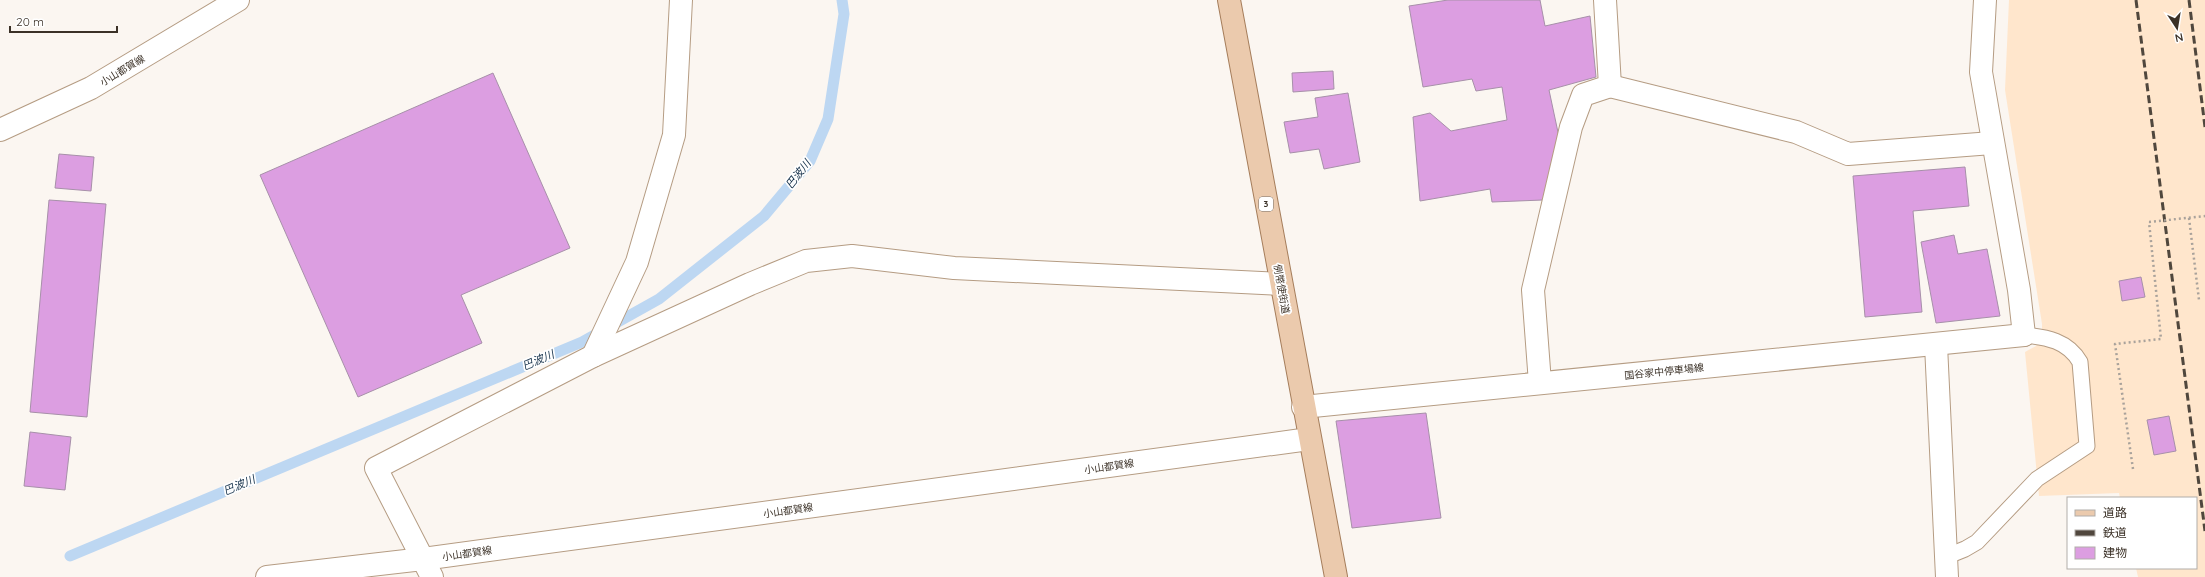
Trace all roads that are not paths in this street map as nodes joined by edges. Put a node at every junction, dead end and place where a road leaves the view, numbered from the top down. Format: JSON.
{"nodes":[{"id":1,"x":238,"y":0,"type":"edge"},
{"id":2,"x":681,"y":0,"type":"edge"},
{"id":3,"x":1229,"y":0,"type":"edge"},
{"id":4,"x":1605,"y":0,"type":"edge"},
{"id":5,"x":1985,"y":0,"type":"edge"},
{"id":6,"x":1610,"y":86,"type":"junction"},
{"id":7,"x":0,"y":130,"type":"edge"},
{"id":8,"x":1992,"y":142,"type":"junction"},
{"id":9,"x":1281,"y":284,"type":"junction"},
{"id":10,"x":2024,"y":335,"type":"junction"},
{"id":11,"x":1936,"y":345,"type":"junction"},
{"id":12,"x":593,"y":356,"type":"junction"},
{"id":13,"x":1540,"y":383,"type":"junction"},
{"id":14,"x":1303,"y":407,"type":"junction"},
{"id":15,"x":1309,"y":439,"type":"junction"},
{"id":16,"x":1946,"y":567,"type":"edge"},
{"id":17,"x":427,"y":568,"type":"edge"},
{"id":18,"x":267,"y":577,"type":"edge"},
{"id":19,"x":1336,"y":577,"type":"edge"}],
"edges":[{"from":1,"to":7,"type":"street","name":"小山都賀線"},
{"from":2,"to":12,"type":"street"},
{"from":3,"to":9,"type":"main road","name":"例幣使街道","number":"3"},
{"from":4,"to":6,"type":"street"},
{"from":5,"to":8,"type":"street"},
{"from":6,"to":8,"type":"street"},
{"from":6,"to":13,"type":"street"},
{"from":8,"to":10,"type":"street"},
{"from":9,"to":12,"type":"street"},
{"from":9,"to":14,"type":"main road","name":"例幣使街道","number":"3"},
{"from":10,"to":11,"type":"street","name":"国谷家中停車場線"},
{"from":10,"to":16,"type":"lane"},
{"from":11,"to":13,"type":"street","name":"国谷家中停車場線"},
{"from":11,"to":16,"type":"street"},
{"from":12,"to":17,"type":"street"},
{"from":13,"to":14,"type":"street","name":"国谷家中停車場線"},
{"from":14,"to":15,"type":"main road","name":"例幣使街道","number":"3"},
{"from":15,"to":17,"type":"street","name":"小山都賀線"},
{"from":15,"to":19,"type":"main road","name":"例幣使街道","number":"3"},
{"from":17,"to":18,"type":"street","name":"小山都賀線"}]}
